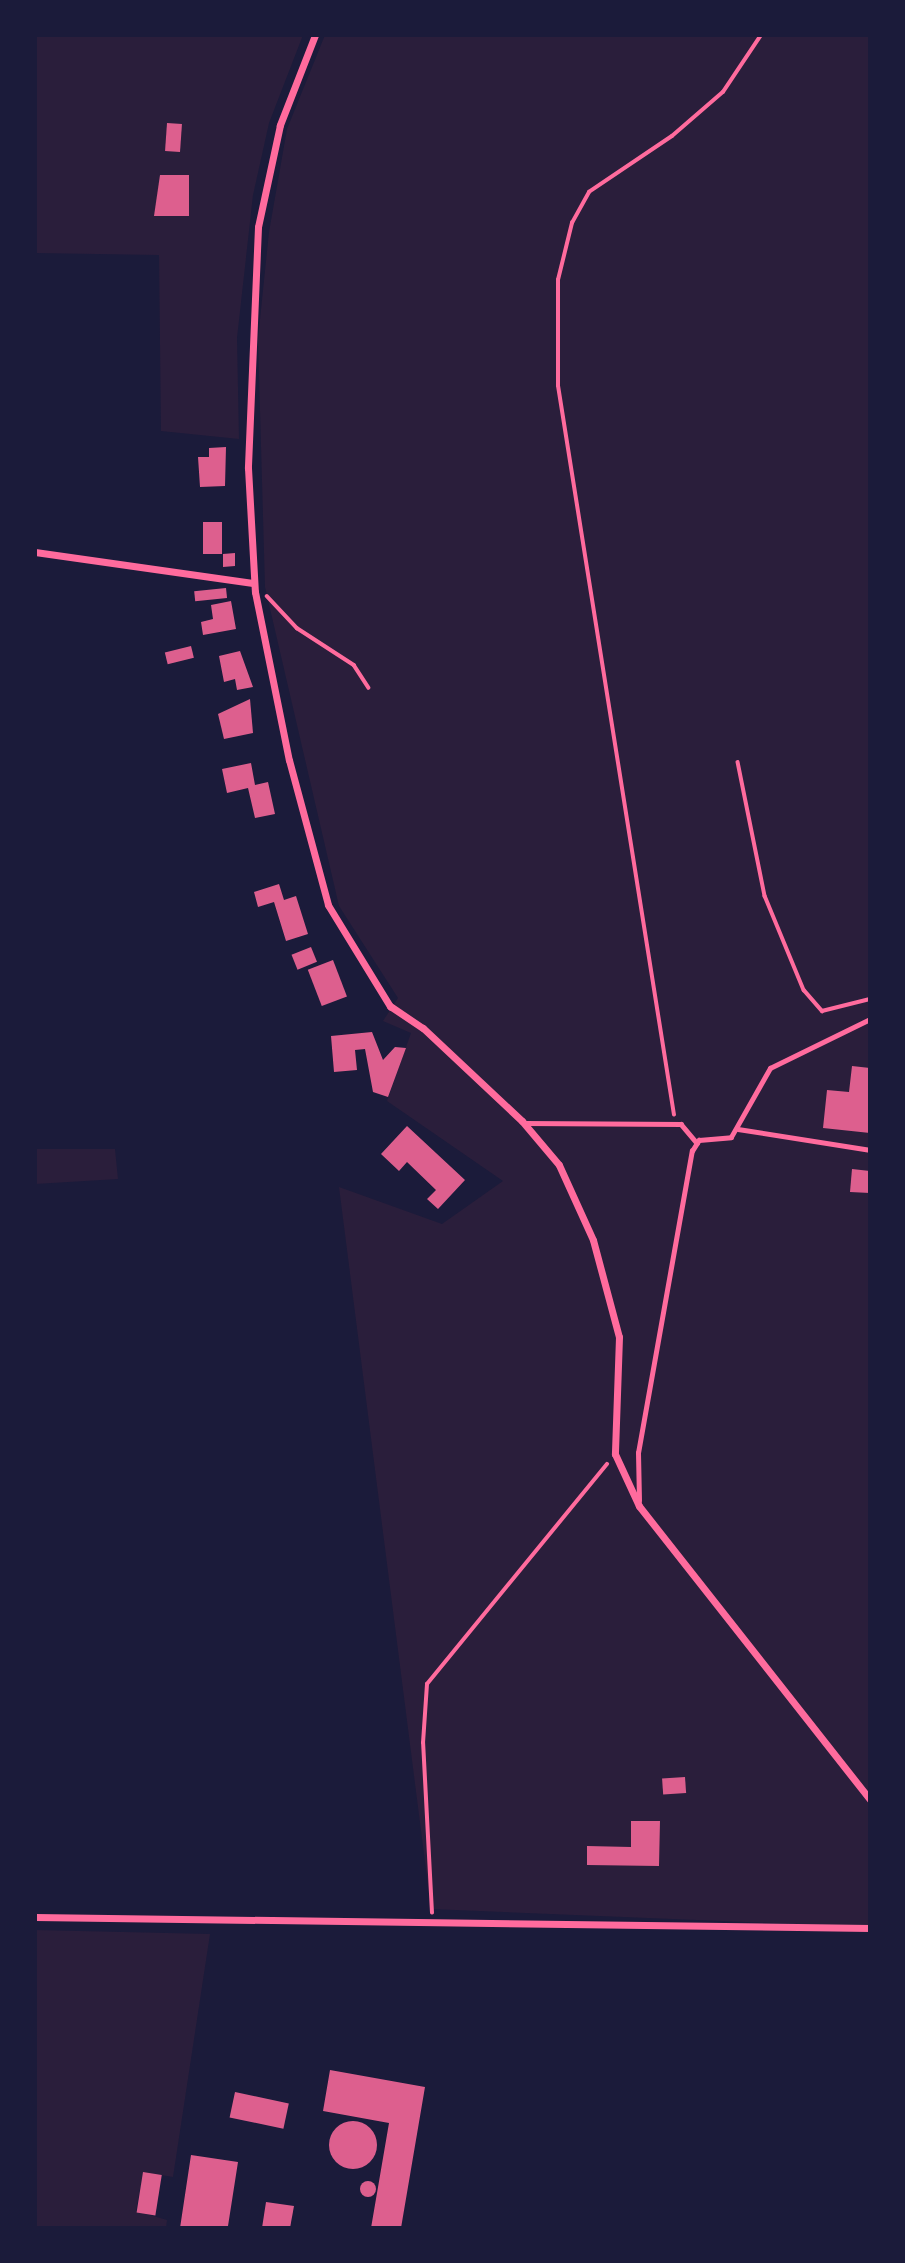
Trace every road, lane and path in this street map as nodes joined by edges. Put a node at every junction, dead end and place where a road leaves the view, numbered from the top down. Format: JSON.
{"nodes":[{"id":1,"x":315,"y":35,"type":"edge"},
{"id":2,"x":761,"y":35,"type":"edge"},
{"id":3,"x":35,"y":552,"type":"edge"},
{"id":4,"x":253,"y":583,"type":"junction"},
{"id":5,"x":255,"y":592,"type":"junction"},
{"id":6,"x":369,"y":688,"type":"dead end"},
{"id":7,"x":738,"y":762,"type":"dead end"},
{"id":8,"x":870,"y":999,"type":"edge"},
{"id":9,"x":870,"y":1019,"type":"edge"},
{"id":10,"x":524,"y":1124,"type":"junction"},
{"id":11,"x":681,"y":1124,"type":"junction"},
{"id":12,"x":738,"y":1129,"type":"junction"},
{"id":13,"x":697,"y":1143,"type":"junction"},
{"id":14,"x":870,"y":1150,"type":"edge"},
{"id":15,"x":615,"y":1454,"type":"junction"},
{"id":16,"x":639,"y":1506,"type":"junction"},
{"id":17,"x":870,"y":1800,"type":"edge"},
{"id":18,"x":35,"y":1917,"type":"edge"},
{"id":19,"x":433,"y":1924,"type":"junction"},
{"id":20,"x":870,"y":1928,"type":"edge"}],
"edges":[{"from":1,"to":4,"type":"street"},
{"from":2,"to":11,"type":"path"},
{"from":3,"to":4,"type":"street"},
{"from":4,"to":5,"type":"street"},
{"from":5,"to":6,"type":"path"},
{"from":5,"to":10,"type":"street"},
{"from":7,"to":8,"type":"path"},
{"from":9,"to":12,"type":"lane"},
{"from":10,"to":11,"type":"lane"},
{"from":10,"to":15,"type":"street"},
{"from":11,"to":13,"type":"lane"},
{"from":12,"to":13,"type":"lane"},
{"from":12,"to":14,"type":"lane"},
{"from":13,"to":16,"type":"lane"},
{"from":15,"to":16,"type":"street"},
{"from":15,"to":19,"type":"path"},
{"from":16,"to":17,"type":"street"},
{"from":18,"to":19,"type":"street"},
{"from":19,"to":20,"type":"street"}]}
